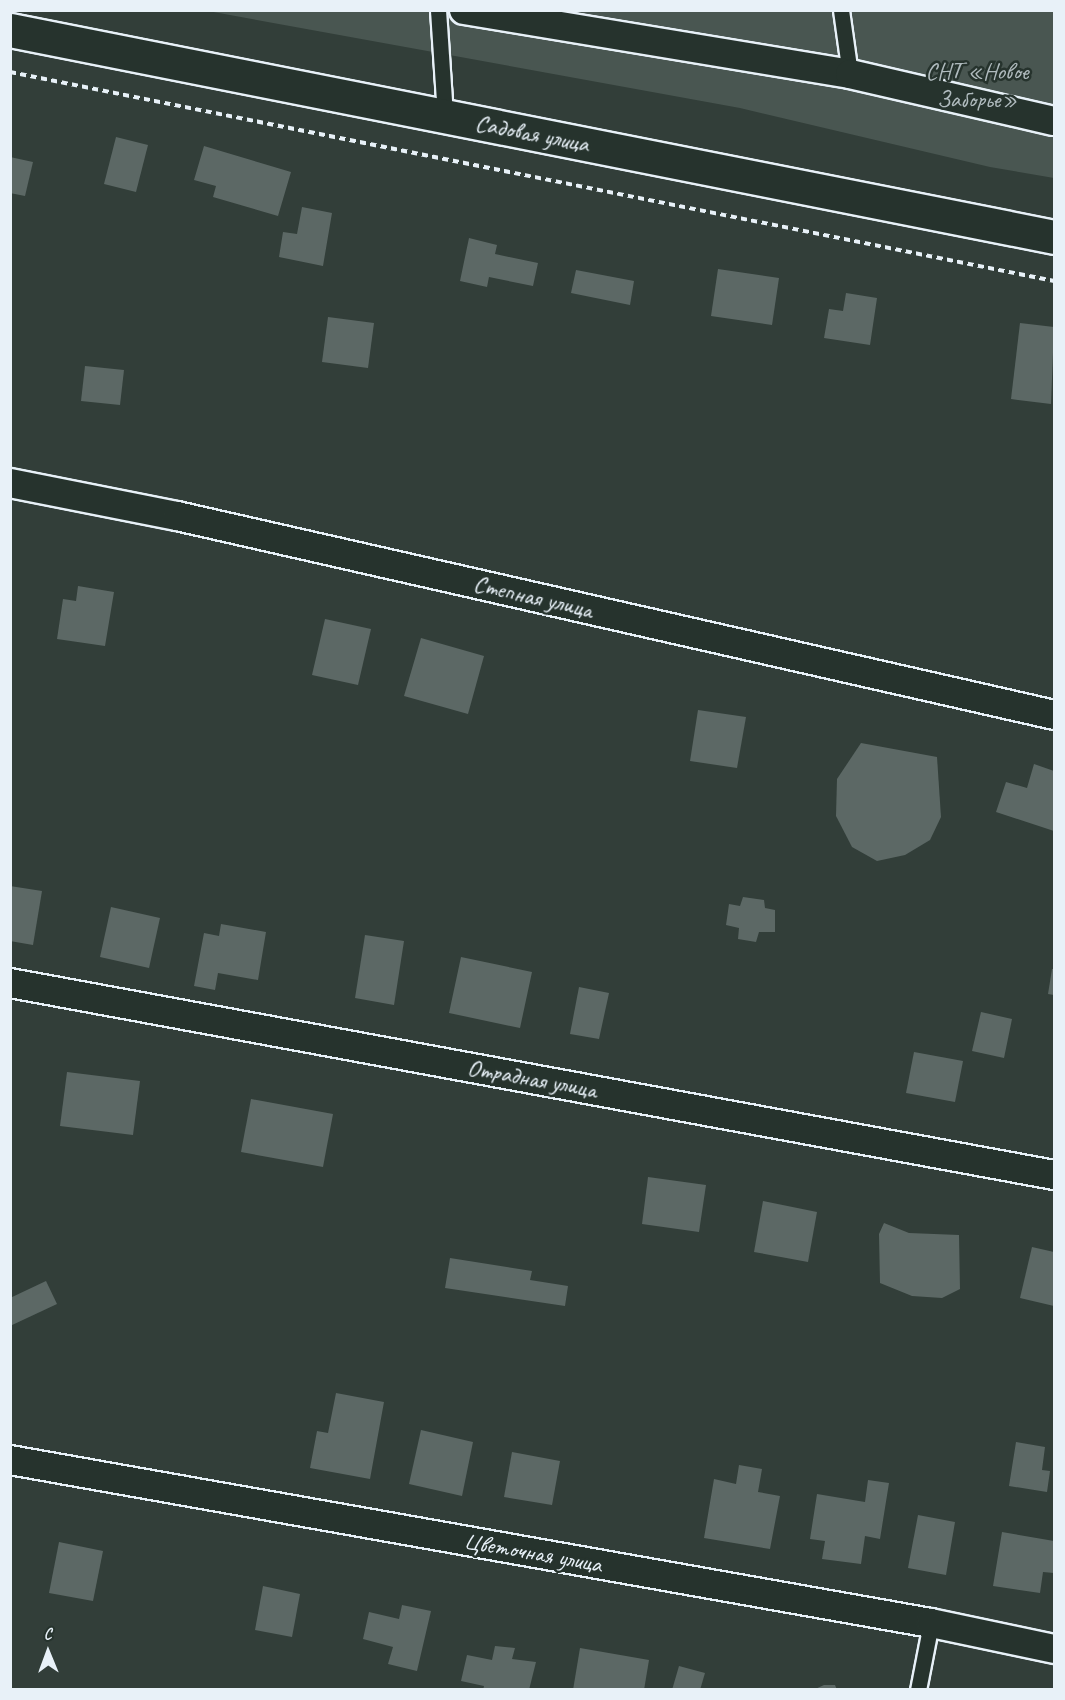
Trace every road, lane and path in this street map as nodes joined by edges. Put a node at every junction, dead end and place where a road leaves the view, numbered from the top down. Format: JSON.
{"nodes":[{"id":1,"x":438,"y":10,"type":"edge"},
{"id":2,"x":464,"y":10,"type":"edge"},
{"id":3,"x":841,"y":10,"type":"edge"},
{"id":4,"x":10,"y":30,"type":"edge"},
{"id":5,"x":10,"y":72,"type":"edge"},
{"id":6,"x":850,"y":74,"type":"junction"},
{"id":7,"x":445,"y":116,"type":"junction"},
{"id":8,"x":1054,"y":121,"type":"edge"},
{"id":9,"x":1054,"y":237,"type":"edge"},
{"id":10,"x":1054,"y":280,"type":"edge"},
{"id":11,"x":10,"y":483,"type":"edge"},
{"id":12,"x":1054,"y":715,"type":"edge"},
{"id":13,"x":10,"y":983,"type":"edge"},
{"id":14,"x":1054,"y":1175,"type":"edge"},
{"id":15,"x":10,"y":1460,"type":"edge"},
{"id":16,"x":931,"y":1623,"type":"junction"},
{"id":17,"x":1054,"y":1648,"type":"edge"},
{"id":18,"x":918,"y":1689,"type":"edge"}],
"edges":[{"from":1,"to":7,"type":"lane"},
{"from":2,"to":6,"type":"street"},
{"from":3,"to":6,"type":"lane"},
{"from":4,"to":7,"type":"main road","name":"Садовая улица"},
{"from":5,"to":10,"type":"path"},
{"from":6,"to":8,"type":"street"},
{"from":7,"to":9,"type":"main road","name":"Садовая улица"},
{"from":11,"to":12,"type":"street","name":"Степная улица"},
{"from":13,"to":14,"type":"street","name":"Отрадная улица"},
{"from":15,"to":16,"type":"street","name":"Цветочная улица"},
{"from":16,"to":17,"type":"street","name":"Цветочная улица"},
{"from":16,"to":18,"type":"lane"}]}
